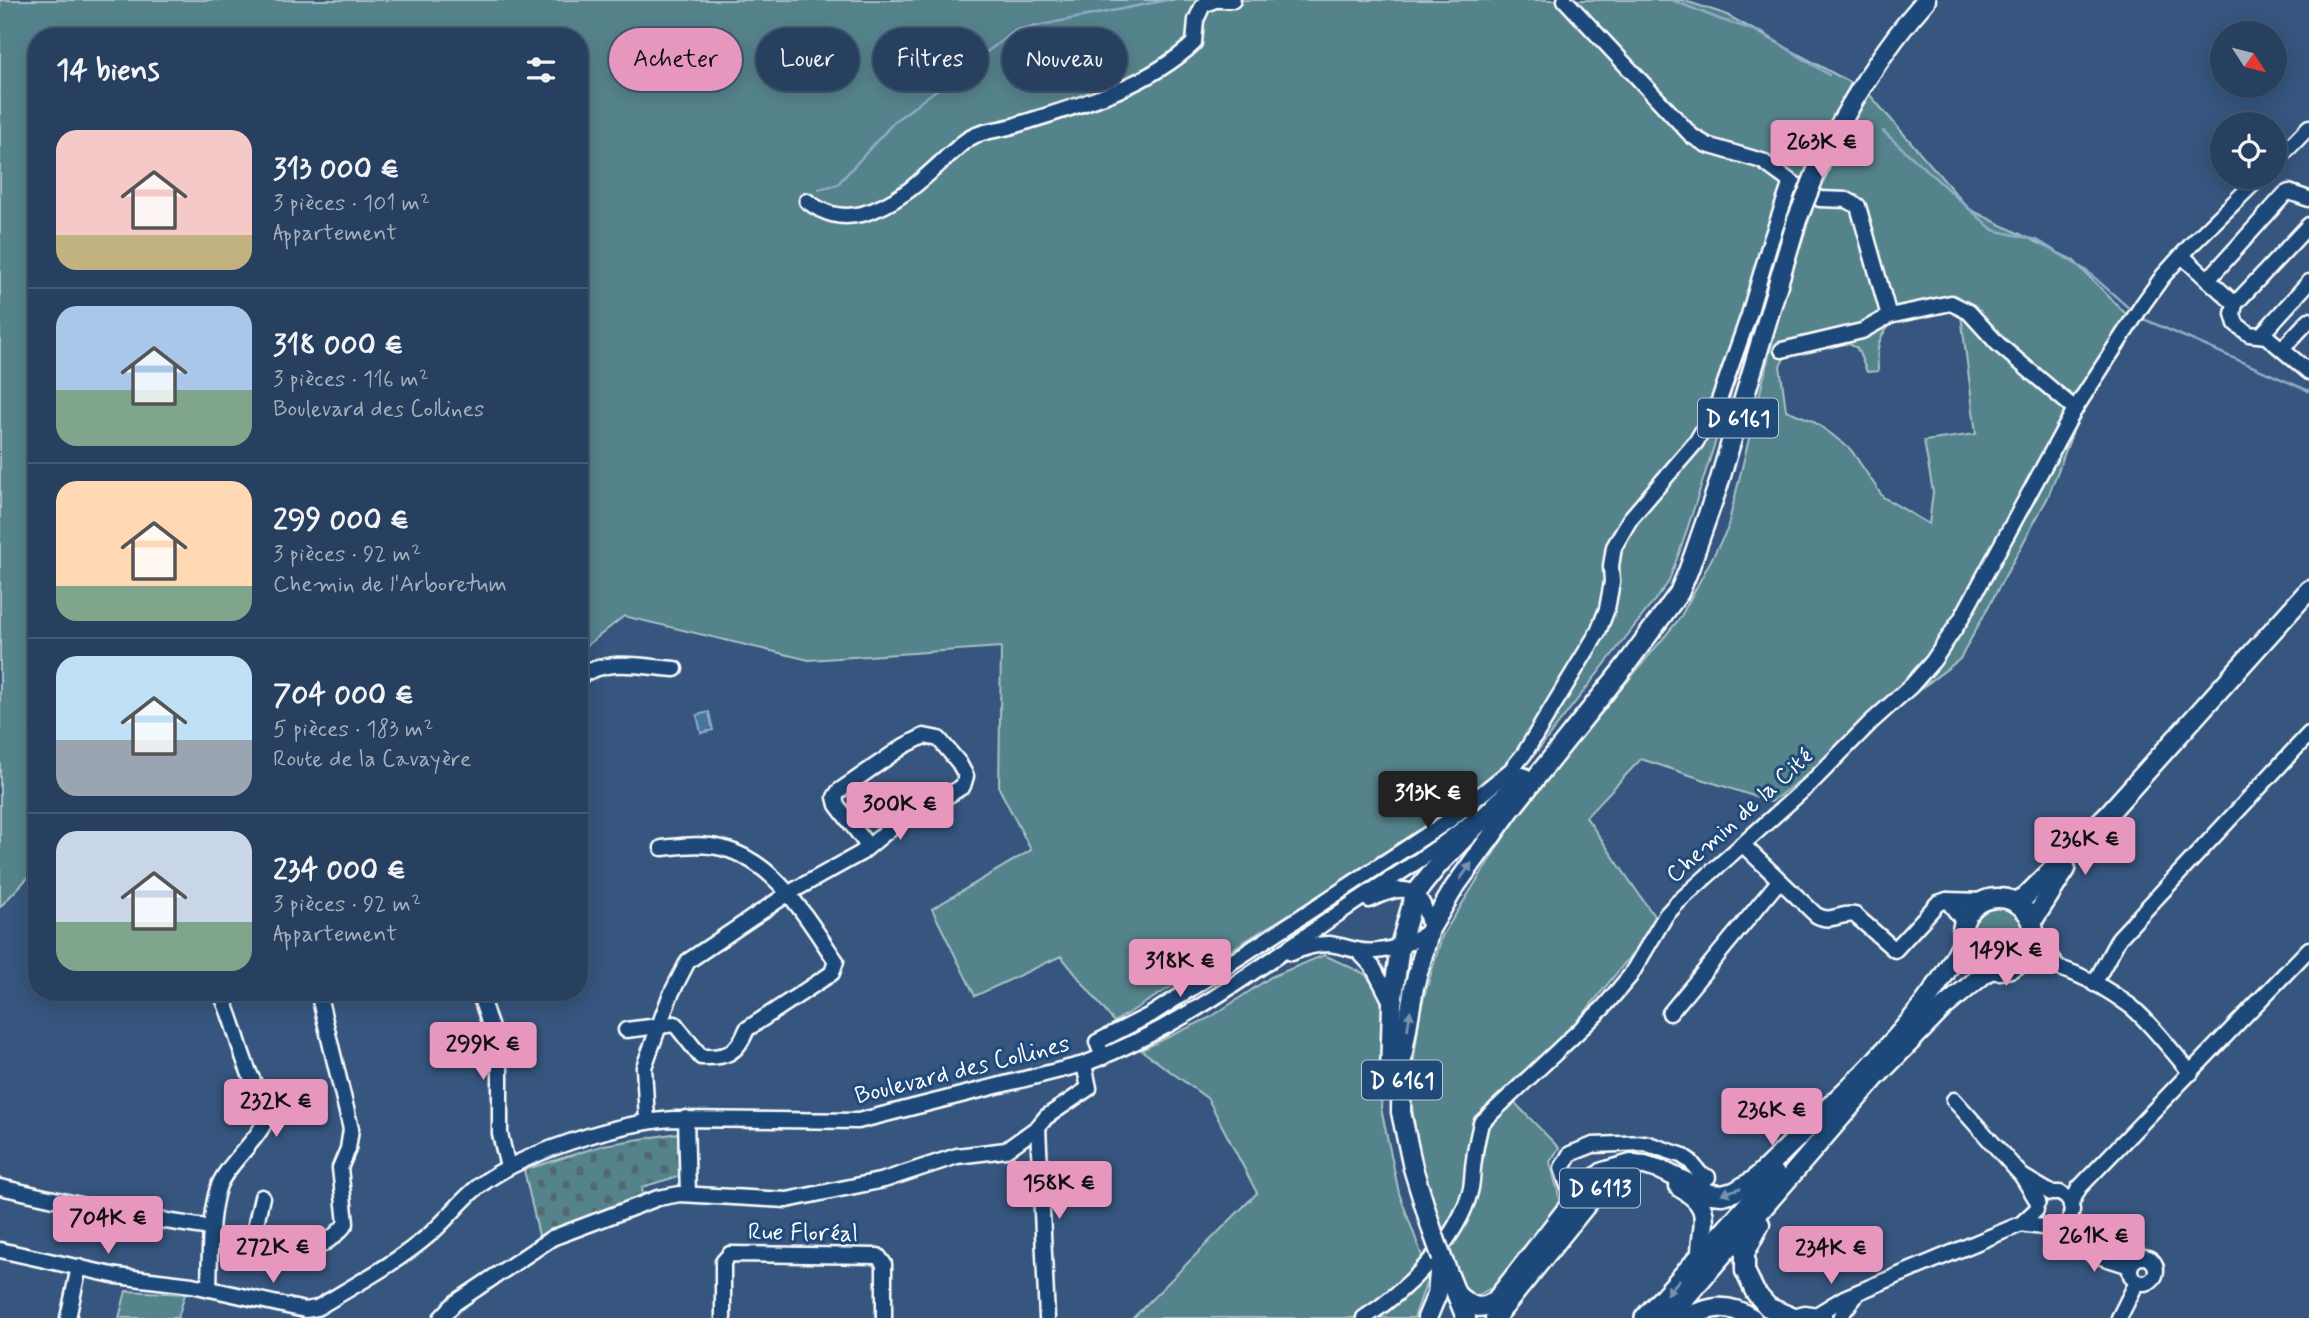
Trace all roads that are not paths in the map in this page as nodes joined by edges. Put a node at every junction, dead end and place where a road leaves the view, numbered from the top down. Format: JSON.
{"nodes":[{"id":1,"x":1217,"y":0,"type":"edge"},
{"id":2,"x":1233,"y":0,"type":"edge"},
{"id":3,"x":1565,"y":0,"type":"edge"},
{"id":4,"x":1926,"y":0,"type":"edge"},
{"id":5,"x":2309,"y":127,"type":"edge"},
{"id":6,"x":2287,"y":150,"type":"edge"},
{"id":7,"x":1791,"y":182,"type":"junction"},
{"id":8,"x":2248,"y":189,"type":"edge"},
{"id":9,"x":2309,"y":199,"type":"edge"},
{"id":10,"x":807,"y":201,"type":"dead end"},
{"id":11,"x":2309,"y":225,"type":"edge"},
{"id":12,"x":2182,"y":256,"type":"junction"},
{"id":13,"x":2206,"y":278,"type":"junction"},
{"id":14,"x":2309,"y":282,"type":"edge"},
{"id":15,"x":1775,"y":295,"type":"junction"},
{"id":16,"x":2235,"y":304,"type":"junction"},
{"id":17,"x":1749,"y":315,"type":"junction"},
{"id":18,"x":1889,"y":316,"type":"junction"},
{"id":19,"x":2309,"y":320,"type":"edge"},
{"id":20,"x":1764,"y":332,"type":"junction"},
{"id":21,"x":2262,"y":334,"type":"junction"},
{"id":22,"x":2283,"y":348,"type":"junction"},
{"id":23,"x":1782,"y":349,"type":"dead end"},
{"id":24,"x":2309,"y":372,"type":"edge"},
{"id":25,"x":2075,"y":409,"type":"junction"},
{"id":26,"x":2309,"y":590,"type":"edge"},
{"id":27,"x":675,"y":669,"type":"dead end"},
{"id":28,"x":588,"y":671,"type":"edge"},
{"id":29,"x":1587,"y":712,"type":"junction"},
{"id":30,"x":2309,"y":734,"type":"edge"},
{"id":31,"x":1529,"y":772,"type":"junction"},
{"id":32,"x":2109,"y":813,"type":"junction"},
{"id":33,"x":1742,"y":844,"type":"junction"},
{"id":34,"x":868,"y":846,"type":"junction"},
{"id":35,"x":662,"y":848,"type":"dead end"},
{"id":36,"x":1779,"y":881,"type":"junction"},
{"id":37,"x":789,"y":893,"type":"junction"},
{"id":38,"x":1415,"y":894,"type":"junction"},
{"id":39,"x":1947,"y":900,"type":"junction"},
{"id":40,"x":1984,"y":901,"type":"junction"},
{"id":41,"x":2014,"y":902,"type":"junction"},
{"id":42,"x":1342,"y":910,"type":"junction"},
{"id":43,"x":1964,"y":922,"type":"junction"},
{"id":44,"x":2033,"y":928,"type":"junction"},
{"id":45,"x":1430,"y":929,"type":"junction"},
{"id":46,"x":1963,"y":941,"type":"junction"},
{"id":47,"x":1400,"y":946,"type":"junction"},
{"id":48,"x":2309,"y":949,"type":"edge"},
{"id":49,"x":1357,"y":950,"type":"junction"},
{"id":50,"x":1269,"y":962,"type":"junction"},
{"id":51,"x":2016,"y":965,"type":"junction"},
{"id":52,"x":2057,"y":966,"type":"junction"},
{"id":53,"x":1990,"y":969,"type":"junction"},
{"id":54,"x":2094,"y":984,"type":"junction"},
{"id":55,"x":224,"y":1001,"type":"edge"},
{"id":56,"x":320,"y":1001,"type":"edge"},
{"id":57,"x":482,"y":1001,"type":"edge"},
{"id":58,"x":1392,"y":1004,"type":"junction"},
{"id":59,"x":1670,"y":1013,"type":"dead end"},
{"id":60,"x":658,"y":1025,"type":"junction"},
{"id":61,"x":626,"y":1030,"type":"dead end"},
{"id":62,"x":1103,"y":1057,"type":"junction"},
{"id":63,"x":1084,"y":1064,"type":"junction"},
{"id":64,"x":1872,"y":1065,"type":"junction"},
{"id":65,"x":2191,"y":1073,"type":"junction"},
{"id":66,"x":1954,"y":1100,"type":"dead end"},
{"id":67,"x":686,"y":1118,"type":"junction"},
{"id":68,"x":647,"y":1120,"type":"junction"},
{"id":69,"x":1038,"y":1127,"type":"junction"},
{"id":70,"x":1830,"y":1131,"type":"junction"},
{"id":71,"x":508,"y":1167,"type":"junction"},
{"id":72,"x":2022,"y":1176,"type":"junction"},
{"id":73,"x":1708,"y":1177,"type":"dead end"},
{"id":74,"x":0,"y":1187,"type":"edge"},
{"id":75,"x":688,"y":1194,"type":"junction"},
{"id":76,"x":262,"y":1197,"type":"dead end"},
{"id":77,"x":1583,"y":1197,"type":"junction"},
{"id":78,"x":2062,"y":1197,"type":"junction"},
{"id":79,"x":2037,"y":1206,"type":"junction"},
{"id":80,"x":2070,"y":1219,"type":"junction"},
{"id":81,"x":2021,"y":1224,"type":"junction"},
{"id":82,"x":2050,"y":1227,"type":"junction"},
{"id":83,"x":212,"y":1232,"type":"junction"},
{"id":84,"x":1430,"y":1234,"type":"junction"},
{"id":85,"x":252,"y":1241,"type":"junction"},
{"id":86,"x":2077,"y":1242,"type":"junction"},
{"id":87,"x":0,"y":1250,"type":"edge"},
{"id":88,"x":1701,"y":1257,"type":"junction"},
{"id":89,"x":1439,"y":1265,"type":"junction"},
{"id":90,"x":2130,"y":1266,"type":"junction"},
{"id":91,"x":79,"y":1268,"type":"junction"},
{"id":92,"x":2137,"y":1282,"type":"junction"},
{"id":93,"x":209,"y":1289,"type":"junction"},
{"id":94,"x":1861,"y":1290,"type":"junction"},
{"id":95,"x":1457,"y":1295,"type":"junction"},
{"id":96,"x":318,"y":1313,"type":"edge"},
{"id":97,"x":1819,"y":1316,"type":"edge"},
{"id":98,"x":68,"y":1318,"type":"edge"},
{"id":99,"x":441,"y":1318,"type":"edge"},
{"id":100,"x":723,"y":1318,"type":"edge"},
{"id":101,"x":884,"y":1318,"type":"edge"},
{"id":102,"x":1047,"y":1318,"type":"edge"},
{"id":103,"x":1364,"y":1318,"type":"edge"},
{"id":104,"x":1427,"y":1318,"type":"edge"},
{"id":105,"x":1457,"y":1318,"type":"edge"},
{"id":106,"x":1466,"y":1318,"type":"edge"},
{"id":107,"x":1495,"y":1318,"type":"edge"},
{"id":108,"x":1646,"y":1318,"type":"edge"},
{"id":109,"x":1668,"y":1318,"type":"edge"},
{"id":110,"x":1683,"y":1318,"type":"edge"},
{"id":111,"x":1752,"y":1318,"type":"edge"},
{"id":112,"x":1794,"y":1318,"type":"edge"},
{"id":113,"x":1841,"y":1318,"type":"edge"},
{"id":114,"x":2119,"y":1318,"type":"edge"}],
"edges":[{"from":1,"to":2,"type":"street"},
{"from":1,"to":10,"type":"street"},
{"from":3,"to":7,"type":"street"},
{"from":4,"to":15,"type":"main road","number":"D 6161","bridge":true},
{"from":5,"to":6,"type":"street"},
{"from":7,"to":17,"type":"street"},
{"from":7,"to":18,"type":"street"},
{"from":8,"to":12,"type":"street","name":"Chemin de la Cité"},
{"from":9,"to":13,"type":"street"},
{"from":11,"to":16,"type":"street"},
{"from":12,"to":13,"type":"street"},
{"from":12,"to":25,"type":"street","name":"Chemin de la Cité"},
{"from":13,"to":16,"type":"street"},
{"from":14,"to":21,"type":"street"},
{"from":15,"to":17,"type":"street"},
{"from":15,"to":20,"type":"main road","number":"D 6161"},
{"from":16,"to":21,"type":"street"},
{"from":17,"to":20,"type":"street"},
{"from":17,"to":62,"type":"street"},
{"from":18,"to":23,"type":"street"},
{"from":18,"to":25,"type":"street"},
{"from":19,"to":22,"type":"street"},
{"from":20,"to":29,"type":"main road","number":"D 6161"},
{"from":21,"to":22,"type":"street"},
{"from":22,"to":24,"type":"street"},
{"from":25,"to":33,"type":"street","name":"Chemin de la Cité"},
{"from":26,"to":32,"type":"main road"},
{"from":27,"to":28,"type":"street"},
{"from":29,"to":31,"type":"main road","number":"D 6161"},
{"from":45,"to":29,"type":"main road","number":"D 6161","one_way":true},
{"from":30,"to":54,"type":"street"},
{"from":31,"to":38,"type":"main road","number":"D 6161"},
{"from":31,"to":42,"type":"street"},
{"from":32,"to":41,"type":"main road"},
{"from":32,"to":44,"type":"main road"},
{"from":33,"to":36,"type":"street"},
{"from":33,"to":103,"type":"street","name":"Chemin de la Cité"},
{"from":34,"to":34,"type":"street"},
{"from":34,"to":37,"type":"street"},
{"from":35,"to":37,"type":"street"},
{"from":36,"to":39,"type":"street"},
{"from":36,"to":59,"type":"street"},
{"from":37,"to":60,"type":"street"},
{"from":37,"to":60,"type":"street"},
{"from":38,"to":42,"type":"street"},
{"from":38,"to":45,"type":"street"},
{"from":38,"to":47,"type":"main road","number":"D 6161"},
{"from":39,"to":40,"type":"street"},
{"from":39,"to":43,"type":"street"},
{"from":40,"to":41,"type":"main road"},
{"from":40,"to":43,"type":"main road"},
{"from":41,"to":44,"type":"main road"},
{"from":42,"to":50,"type":"street"},
{"from":43,"to":46,"type":"main road"},
{"from":44,"to":51,"type":"main road"},
{"from":44,"to":52,"type":"street"},
{"from":45,"to":47,"type":"street"},
{"from":84,"to":45,"type":"main road","number":"D 6161","one_way":true},
{"from":46,"to":53,"type":"main road"},
{"from":46,"to":64,"type":"main road","number":"D 6113"},
{"from":47,"to":49,"type":"street"},
{"from":47,"to":58,"type":"main road","number":"D 6161"},
{"from":48,"to":65,"type":"street"},
{"from":49,"to":50,"type":"street"},
{"from":49,"to":58,"type":"street"},
{"from":50,"to":62,"type":"street","name":"Boulevard des Collines"},
{"from":51,"to":52,"type":"street"},
{"from":51,"to":53,"type":"main road"},
{"from":52,"to":54,"type":"street"},
{"from":53,"to":70,"type":"main road"},
{"from":54,"to":65,"type":"street"},
{"from":55,"to":83,"type":"street"},
{"from":56,"to":85,"type":"street"},
{"from":57,"to":71,"type":"street"},
{"from":58,"to":84,"type":"main road","number":"D 6161"},
{"from":60,"to":61,"type":"street"},
{"from":60,"to":68,"type":"street"},
{"from":62,"to":63,"type":"street","name":"Boulevard des Collines"},
{"from":63,"to":67,"type":"street","name":"Boulevard des Collines"},
{"from":63,"to":69,"type":"street"},
{"from":64,"to":77,"type":"main road","number":"D 6113","one_way":true},
{"from":64,"to":88,"type":"main road","number":"D 6113"},
{"from":65,"to":78,"type":"street"},
{"from":66,"to":72,"type":"street"},
{"from":67,"to":68,"type":"street","name":"Boulevard des Collines"},
{"from":67,"to":75,"type":"street"},
{"from":68,"to":71,"type":"street","name":"Boulevard des Collines"},
{"from":69,"to":75,"type":"street"},
{"from":69,"to":102,"type":"street"},
{"from":70,"to":109,"type":"main road"},
{"from":70,"to":112,"type":"main road"},
{"from":71,"to":96,"type":"street","name":"Boulevard des Collines"},
{"from":72,"to":78,"type":"street"},
{"from":72,"to":79,"type":"street"},
{"from":73,"to":77,"type":"street"},
{"from":74,"to":83,"type":"street"},
{"from":75,"to":99,"type":"street"},
{"from":76,"to":85,"type":"street"},
{"from":77,"to":88,"type":"main road","number":"D 6113"},
{"from":77,"to":95,"type":"main road","number":"D 6113"},
{"from":77,"to":107,"type":"main road","number":"D 6113"},
{"from":78,"to":79,"type":"street"},
{"from":78,"to":80,"type":"street"},
{"from":79,"to":81,"type":"street"},
{"from":79,"to":82,"type":"street"},
{"from":80,"to":82,"type":"street"},
{"from":80,"to":86,"type":"street"},
{"from":81,"to":82,"type":"street"},
{"from":81,"to":94,"type":"street"},
{"from":82,"to":86,"type":"street"},
{"from":83,"to":85,"type":"street"},
{"from":83,"to":93,"type":"street"},
{"from":84,"to":89,"type":"main road","number":"D 6161"},
{"from":86,"to":90,"type":"street"},
{"from":87,"to":91,"type":"street"},
{"from":88,"to":108,"type":"highway","number":"D 6113","one_way":true},
{"from":89,"to":95,"type":"main road","number":"D 6161"},
{"from":89,"to":104,"type":"main road"},
{"from":89,"to":105,"type":"main road","number":"D 6161"},
{"from":90,"to":92,"type":"street"},
{"from":90,"to":92,"type":"street"},
{"from":91,"to":93,"type":"street"},
{"from":91,"to":98,"type":"street"},
{"from":92,"to":114,"type":"street"},
{"from":93,"to":96,"type":"street"},
{"from":94,"to":97,"type":"street"},
{"from":94,"to":113,"type":"street"},
{"from":95,"to":106,"type":"main road","number":"D 6161"},
{"from":97,"to":112,"type":"main road"},
{"from":100,"to":101,"type":"street","name":"Rue Floréal"},
{"from":110,"to":111,"type":"main road"}]}
